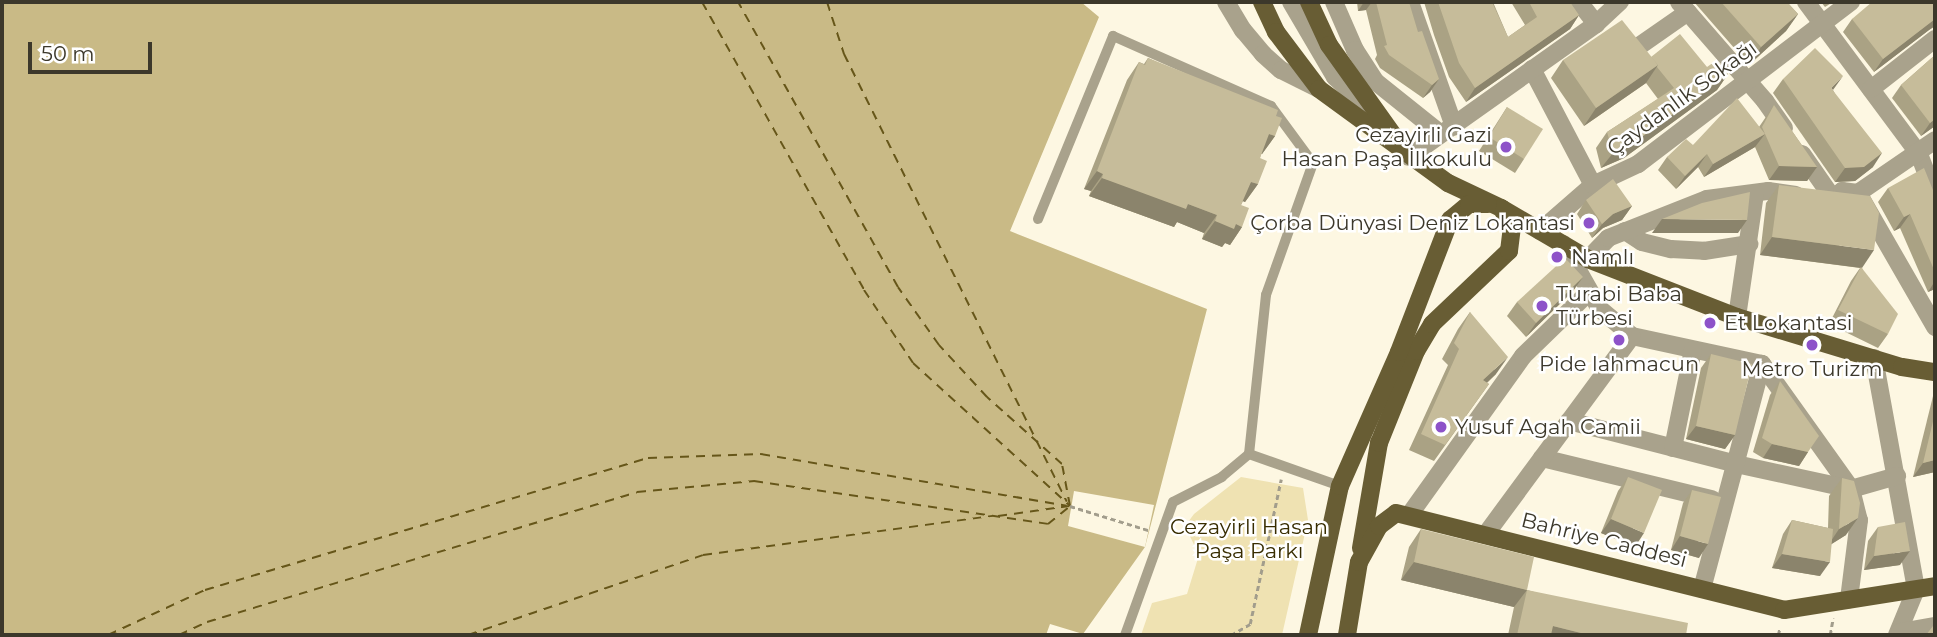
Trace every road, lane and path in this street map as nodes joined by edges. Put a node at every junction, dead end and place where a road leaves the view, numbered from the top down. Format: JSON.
{"nodes":[{"id":1,"x":1226,"y":2,"type":"edge"},
{"id":2,"x":1262,"y":2,"type":"edge"},
{"id":3,"x":1291,"y":2,"type":"edge"},
{"id":4,"x":1309,"y":2,"type":"edge"},
{"id":5,"x":1334,"y":2,"type":"edge"},
{"id":6,"x":1410,"y":2,"type":"edge"},
{"id":7,"x":1579,"y":2,"type":"edge"},
{"id":8,"x":1620,"y":2,"type":"edge"},
{"id":9,"x":1806,"y":2,"type":"edge"},
{"id":10,"x":1851,"y":2,"type":"edge"},
{"id":11,"x":1683,"y":7,"type":"edge"},
{"id":12,"x":1602,"y":20,"type":"junction"},
{"id":13,"x":1822,"y":23,"type":"junction"},
{"id":14,"x":1935,"y":39,"type":"edge"},
{"id":15,"x":1532,"y":69,"type":"junction"},
{"id":16,"x":1746,"y":82,"type":"junction"},
{"id":17,"x":1319,"y":89,"type":"junction"},
{"id":18,"x":1871,"y":89,"type":"junction"},
{"id":19,"x":1388,"y":127,"type":"junction"},
{"id":20,"x":1447,"y":130,"type":"junction"},
{"id":21,"x":1935,"y":139,"type":"edge"},
{"id":22,"x":1919,"y":154,"type":"junction"},
{"id":23,"x":1409,"y":158,"type":"junction"},
{"id":24,"x":1448,"y":183,"type":"junction"},
{"id":25,"x":1593,"y":185,"type":"junction"},
{"id":26,"x":1755,"y":193,"type":"junction"},
{"id":27,"x":1858,"y":193,"type":"junction"},
{"id":28,"x":1935,"y":196,"type":"edge"},
{"id":29,"x":1834,"y":200,"type":"junction"},
{"id":30,"x":1501,"y":208,"type":"junction"},
{"id":31,"x":1038,"y":219,"type":"dead end"},
{"id":32,"x":1450,"y":220,"type":"junction"},
{"id":33,"x":1540,"y":231,"type":"junction"},
{"id":34,"x":1625,"y":231,"type":"junction"},
{"id":35,"x":1563,"y":244,"type":"junction"},
{"id":36,"x":1749,"y":244,"type":"junction"},
{"id":37,"x":1588,"y":259,"type":"junction"},
{"id":38,"x":1589,"y":292,"type":"junction"},
{"id":39,"x":1737,"y":317,"type":"junction"},
{"id":40,"x":1935,"y":327,"type":"edge"},
{"id":41,"x":1632,"y":336,"type":"junction"},
{"id":42,"x":1693,"y":349,"type":"junction"},
{"id":43,"x":1874,"y":358,"type":"junction"},
{"id":44,"x":1762,"y":364,"type":"junction"},
{"id":45,"x":1935,"y":372,"type":"edge"},
{"id":46,"x":1569,"y":421,"type":"junction"},
{"id":47,"x":1673,"y":448,"type":"junction"},
{"id":48,"x":1249,"y":454,"type":"junction"},
{"id":49,"x":1542,"y":458,"type":"junction"},
{"id":50,"x":1735,"y":464,"type":"junction"},
{"id":51,"x":1284,"y":466,"type":"junction"},
{"id":52,"x":1897,"y":476,"type":"junction"},
{"id":53,"x":1340,"y":486,"type":"junction"},
{"id":54,"x":1851,"y":489,"type":"junction"},
{"id":55,"x":1726,"y":502,"type":"junction"},
{"id":56,"x":1070,"y":506,"type":"dead end"},
{"id":57,"x":1410,"y":514,"type":"junction"},
{"id":58,"x":1161,"y":534,"type":"junction"},
{"id":59,"x":1486,"y":534,"type":"junction"},
{"id":60,"x":1359,"y":562,"type":"junction"},
{"id":61,"x":1935,"y":586,"type":"edge"},
{"id":62,"x":1702,"y":589,"type":"junction"},
{"id":63,"x":1916,"y":589,"type":"junction"},
{"id":64,"x":1849,"y":599,"type":"junction"},
{"id":65,"x":1935,"y":626,"type":"edge"},
{"id":66,"x":1898,"y":634,"type":"edge"},
{"id":67,"x":1125,"y":635,"type":"edge"},
{"id":68,"x":1231,"y":635,"type":"edge"},
{"id":69,"x":1308,"y":635,"type":"edge"},
{"id":70,"x":1347,"y":635,"type":"edge"}],
"edges":[{"from":1,"to":17,"type":"street"},
{"from":2,"to":17,"type":"main road"},
{"from":3,"to":19,"type":"street"},
{"from":4,"to":19,"type":"main road"},
{"from":5,"to":20,"type":"street"},
{"from":6,"to":20,"type":"street"},
{"from":7,"to":12,"type":"street"},
{"from":8,"to":12,"type":"street"},
{"from":9,"to":13,"type":"street"},
{"from":10,"to":13,"type":"street","name":"Çaydanlık Sokağı"},
{"from":11,"to":12,"type":"street"},
{"from":11,"to":16,"type":"street"},
{"from":12,"to":15,"type":"street"},
{"from":13,"to":16,"type":"street","name":"Çaydanlık Sokağı"},
{"from":13,"to":18,"type":"street"},
{"from":14,"to":18,"type":"street"},
{"from":15,"to":20,"type":"street"},
{"from":15,"to":25,"type":"street"},
{"from":16,"to":25,"type":"street","name":"Çaydanlık Sokağı"},
{"from":16,"to":29,"type":"street"},
{"from":17,"to":23,"type":"main road"},
{"from":18,"to":22,"type":"street"},
{"from":19,"to":23,"type":"main road"},
{"from":20,"to":23,"type":"street"},
{"from":21,"to":22,"type":"street"},
{"from":22,"to":27,"type":"street"},
{"from":22,"to":28,"type":"street"},
{"from":23,"to":24,"type":"main road"},
{"from":24,"to":30,"type":"main road"},
{"from":24,"to":32,"type":"main road"},
{"from":25,"to":33,"type":"street","name":"Çaydanlık Sokağı"},
{"from":26,"to":29,"type":"street"},
{"from":26,"to":34,"type":"street"},
{"from":26,"to":36,"type":"street"},
{"from":27,"to":29,"type":"street"},
{"from":27,"to":40,"type":"street"},
{"from":30,"to":32,"type":"main road"},
{"from":30,"to":33,"type":"main road"},
{"from":30,"to":60,"type":"main road"},
{"from":31,"to":48,"type":"lane"},
{"from":32,"to":53,"type":"main road"},
{"from":33,"to":35,"type":"main road"},
{"from":34,"to":36,"type":"street"},
{"from":34,"to":37,"type":"street"},
{"from":35,"to":37,"type":"main road"},
{"from":35,"to":38,"type":"street"},
{"from":36,"to":39,"type":"street"},
{"from":37,"to":39,"type":"main road"},
{"from":38,"to":41,"type":"street"},
{"from":38,"to":57,"type":"street"},
{"from":39,"to":43,"type":"main road"},
{"from":41,"to":42,"type":"street"},
{"from":41,"to":46,"type":"street"},
{"from":42,"to":44,"type":"street"},
{"from":42,"to":47,"type":"street"},
{"from":43,"to":45,"type":"main road"},
{"from":43,"to":52,"type":"street"},
{"from":44,"to":50,"type":"street"},
{"from":44,"to":54,"type":"street"},
{"from":46,"to":47,"type":"street"},
{"from":46,"to":49,"type":"street"},
{"from":47,"to":50,"type":"street"},
{"from":48,"to":51,"type":"lane"},
{"from":48,"to":58,"type":"lane"},
{"from":49,"to":55,"type":"street"},
{"from":49,"to":59,"type":"street"},
{"from":50,"to":54,"type":"street"},
{"from":50,"to":55,"type":"street"},
{"from":51,"to":53,"type":"lane"},
{"from":51,"to":68,"type":"path"},
{"from":52,"to":54,"type":"street"},
{"from":52,"to":63,"type":"street"},
{"from":53,"to":69,"type":"main road"},
{"from":54,"to":64,"type":"street"},
{"from":55,"to":62,"type":"street"},
{"from":56,"to":58,"type":"path"},
{"from":57,"to":59,"type":"main road","name":"Bahriye Caddesi"},
{"from":57,"to":60,"type":"main road"},
{"from":58,"to":67,"type":"lane"},
{"from":59,"to":62,"type":"main road","name":"Bahriye Caddesi"},
{"from":60,"to":70,"type":"main road"},
{"from":61,"to":63,"type":"main road","name":"Bahriye Caddesi"},
{"from":62,"to":64,"type":"main road","name":"Bahriye Caddesi"},
{"from":63,"to":64,"type":"main road","name":"Bahriye Caddesi"},
{"from":63,"to":66,"type":"street"},
{"from":65,"to":66,"type":"street"}]}
